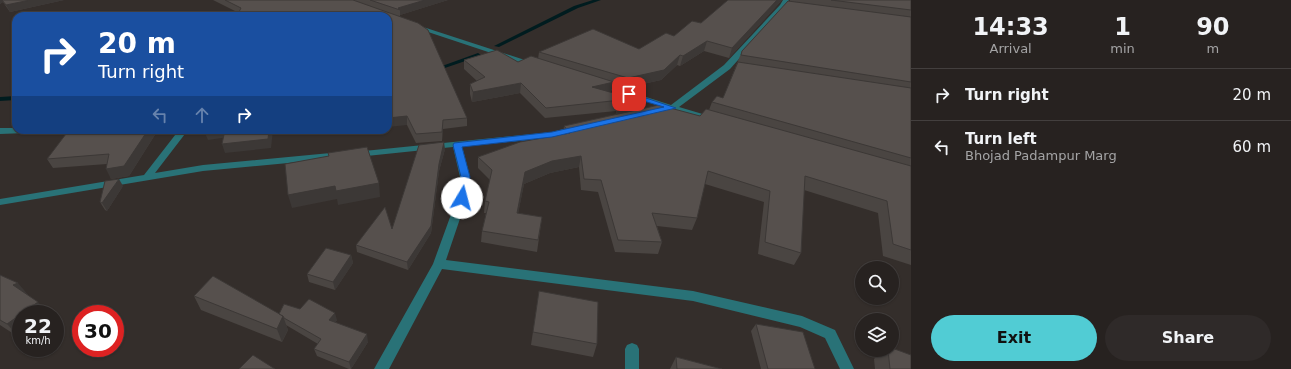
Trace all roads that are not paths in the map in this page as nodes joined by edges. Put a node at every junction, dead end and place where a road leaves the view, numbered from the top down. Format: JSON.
{"nodes":[{"id":1,"x":786,"y":5,"type":"edge"},
{"id":2,"x":410,"y":24,"type":"edge"},
{"id":3,"x":544,"y":68,"type":"edge"},
{"id":4,"x":589,"y":82,"type":"edge"},
{"id":5,"x":672,"y":108,"type":"junction"},
{"id":6,"x":650,"y":113,"type":"edge"},
{"id":7,"x":724,"y":124,"type":"edge"},
{"id":8,"x":582,"y":128,"type":"edge"},
{"id":9,"x":0,"y":131,"type":"edge"},
{"id":10,"x":12,"y":131,"type":"edge"},
{"id":11,"x":181,"y":134,"type":"edge"},
{"id":12,"x":457,"y":145,"type":"junction"},
{"id":13,"x":147,"y":177,"type":"junction"},
{"id":14,"x":0,"y":202,"type":"edge"},
{"id":15,"x":439,"y":264,"type":"junction"},
{"id":16,"x":632,"y":350,"type":"dead end"},
{"id":17,"x":381,"y":369,"type":"edge"},
{"id":18,"x":632,"y":369,"type":"edge"},
{"id":19,"x":847,"y":369,"type":"edge"}],
"edges":[{"from":1,"to":5,"type":"street"},
{"from":2,"to":3,"type":"street"},
{"from":4,"to":5,"type":"street"},
{"from":5,"to":6,"type":"street"},
{"from":5,"to":7,"type":"street"},
{"from":8,"to":12,"type":"street"},
{"from":9,"to":10,"type":"street"},
{"from":11,"to":13,"type":"street"},
{"from":12,"to":13,"type":"street"},
{"from":12,"to":15,"type":"street"},
{"from":13,"to":14,"type":"street"},
{"from":15,"to":17,"type":"street"},
{"from":15,"to":19,"type":"street"},
{"from":16,"to":18,"type":"street"}]}
